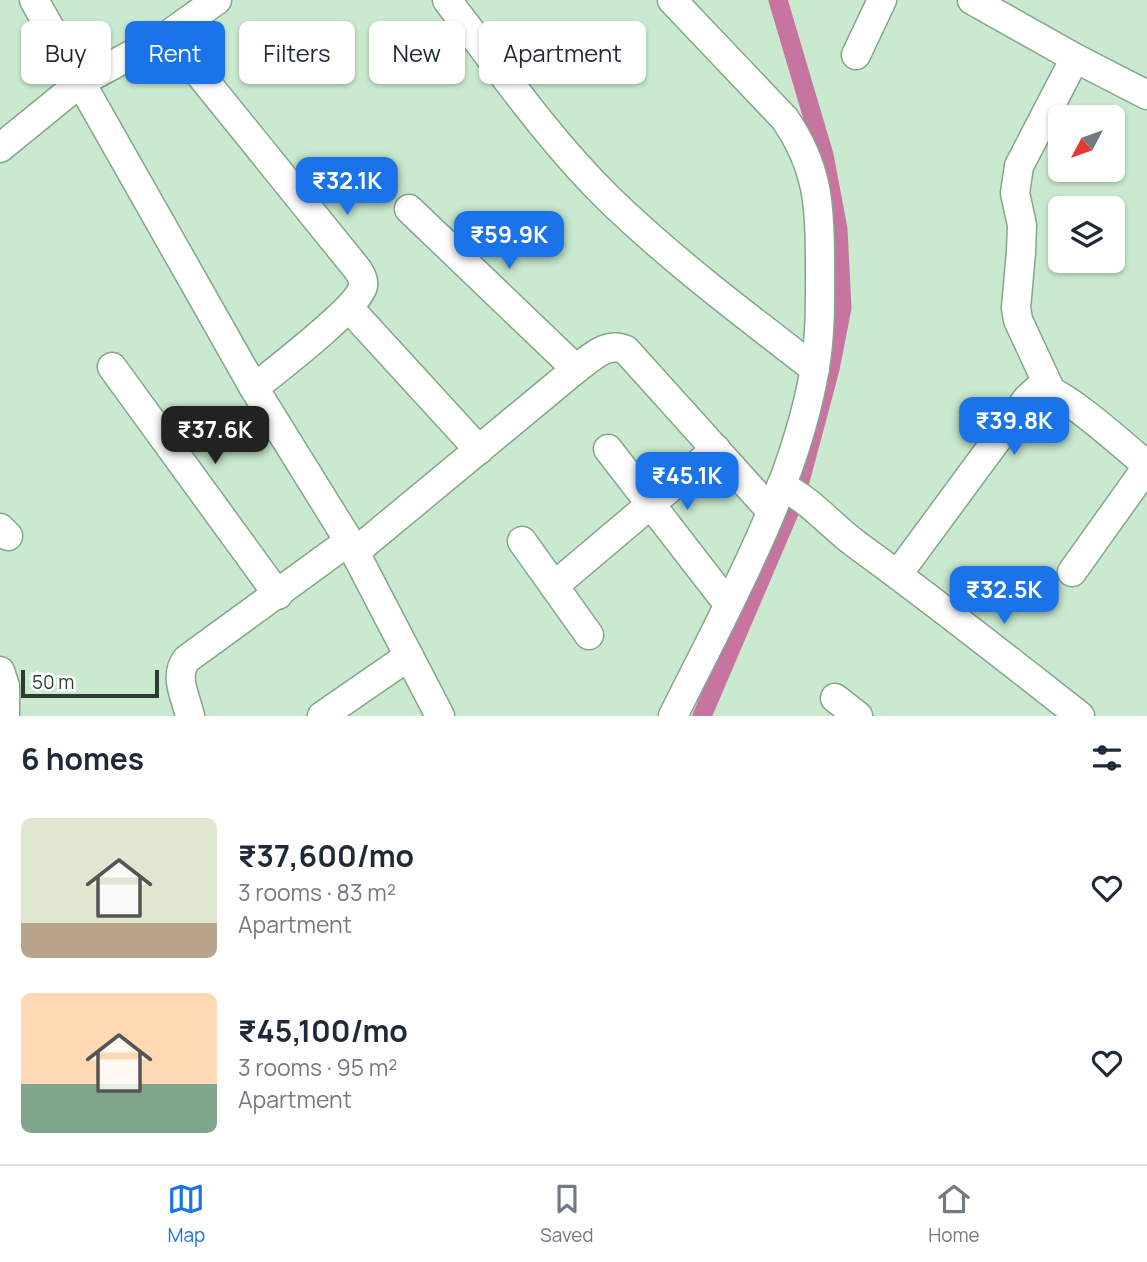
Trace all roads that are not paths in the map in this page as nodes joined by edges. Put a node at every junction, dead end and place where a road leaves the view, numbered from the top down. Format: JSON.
{"nodes":[{"id":1,"x":34,"y":0,"type":"edge"},
{"id":2,"x":217,"y":0,"type":"edge"},
{"id":3,"x":447,"y":0,"type":"edge"},
{"id":4,"x":672,"y":0,"type":"edge"},
{"id":5,"x":882,"y":0,"type":"edge"},
{"id":6,"x":972,"y":0,"type":"edge"},
{"id":7,"x":46,"y":21,"type":"edge"},
{"id":8,"x":188,"y":21,"type":"edge"},
{"id":9,"x":856,"y":55,"type":"dead end"},
{"id":10,"x":1075,"y":58,"type":"junction"},
{"id":11,"x":79,"y":84,"type":"edge"},
{"id":12,"x":82,"y":84,"type":"edge"},
{"id":13,"x":208,"y":84,"type":"edge"},
{"id":14,"x":1147,"y":95,"type":"edge"},
{"id":15,"x":0,"y":148,"type":"edge"},
{"id":16,"x":409,"y":209,"type":"dead end"},
{"id":17,"x":349,"y":308,"type":"junction"},
{"id":18,"x":112,"y":367,"type":"dead end"},
{"id":19,"x":576,"y":369,"type":"junction"},
{"id":20,"x":815,"y":369,"type":"junction"},
{"id":21,"x":254,"y":388,"type":"junction"},
{"id":22,"x":1050,"y":389,"type":"junction"},
{"id":23,"x":608,"y":449,"type":"dead end"},
{"id":24,"x":716,"y":449,"type":"junction"},
{"id":25,"x":479,"y":450,"type":"junction"},
{"id":26,"x":1147,"y":466,"type":"edge"},
{"id":27,"x":776,"y":498,"type":"junction"},
{"id":28,"x":650,"y":504,"type":"junction"},
{"id":29,"x":522,"y":541,"type":"dead end"},
{"id":30,"x":352,"y":546,"type":"junction"},
{"id":31,"x":1072,"y":572,"type":"dead end"},
{"id":32,"x":898,"y":574,"type":"junction"},
{"id":33,"x":554,"y":586,"type":"junction"},
{"id":34,"x":278,"y":595,"type":"junction"},
{"id":35,"x":728,"y":604,"type":"junction"},
{"id":36,"x":589,"y":635,"type":"dead end"},
{"id":37,"x":410,"y":656,"type":"junction"},
{"id":38,"x":0,"y":671,"type":"edge"},
{"id":39,"x":835,"y":698,"type":"dead end"},
{"id":40,"x":5,"y":716,"type":"edge"},
{"id":41,"x":190,"y":716,"type":"edge"},
{"id":42,"x":322,"y":716,"type":"edge"},
{"id":43,"x":440,"y":716,"type":"edge"},
{"id":44,"x":673,"y":716,"type":"edge"},
{"id":45,"x":858,"y":716,"type":"edge"},
{"id":46,"x":1080,"y":716,"type":"edge"}],
"edges":[{"from":1,"to":7,"type":"street"},
{"from":2,"to":8,"type":"street"},
{"from":3,"to":20,"type":"street"},
{"from":4,"to":20,"type":"street"},
{"from":5,"to":9,"type":"street"},
{"from":6,"to":10,"type":"street"},
{"from":10,"to":14,"type":"street"},
{"from":10,"to":22,"type":"street"},
{"from":11,"to":15,"type":"street"},
{"from":12,"to":21,"type":"street"},
{"from":13,"to":17,"type":"street"},
{"from":16,"to":19,"type":"street"},
{"from":17,"to":21,"type":"street"},
{"from":17,"to":25,"type":"street"},
{"from":18,"to":34,"type":"street"},
{"from":19,"to":24,"type":"street"},
{"from":19,"to":25,"type":"street"},
{"from":20,"to":27,"type":"street"},
{"from":21,"to":30,"type":"street"},
{"from":22,"to":26,"type":"street"},
{"from":22,"to":32,"type":"street"},
{"from":23,"to":28,"type":"street"},
{"from":24,"to":27,"type":"street"},
{"from":24,"to":28,"type":"street"},
{"from":25,"to":30,"type":"street"},
{"from":26,"to":31,"type":"street"},
{"from":27,"to":32,"type":"street"},
{"from":27,"to":35,"type":"street"},
{"from":28,"to":33,"type":"street"},
{"from":28,"to":35,"type":"street"},
{"from":29,"to":33,"type":"street"},
{"from":30,"to":34,"type":"street"},
{"from":30,"to":37,"type":"street"},
{"from":32,"to":46,"type":"street"},
{"from":33,"to":36,"type":"street"},
{"from":34,"to":41,"type":"street"},
{"from":35,"to":44,"type":"street"},
{"from":37,"to":42,"type":"street"},
{"from":37,"to":43,"type":"street"},
{"from":38,"to":40,"type":"street"},
{"from":39,"to":45,"type":"street"}]}
